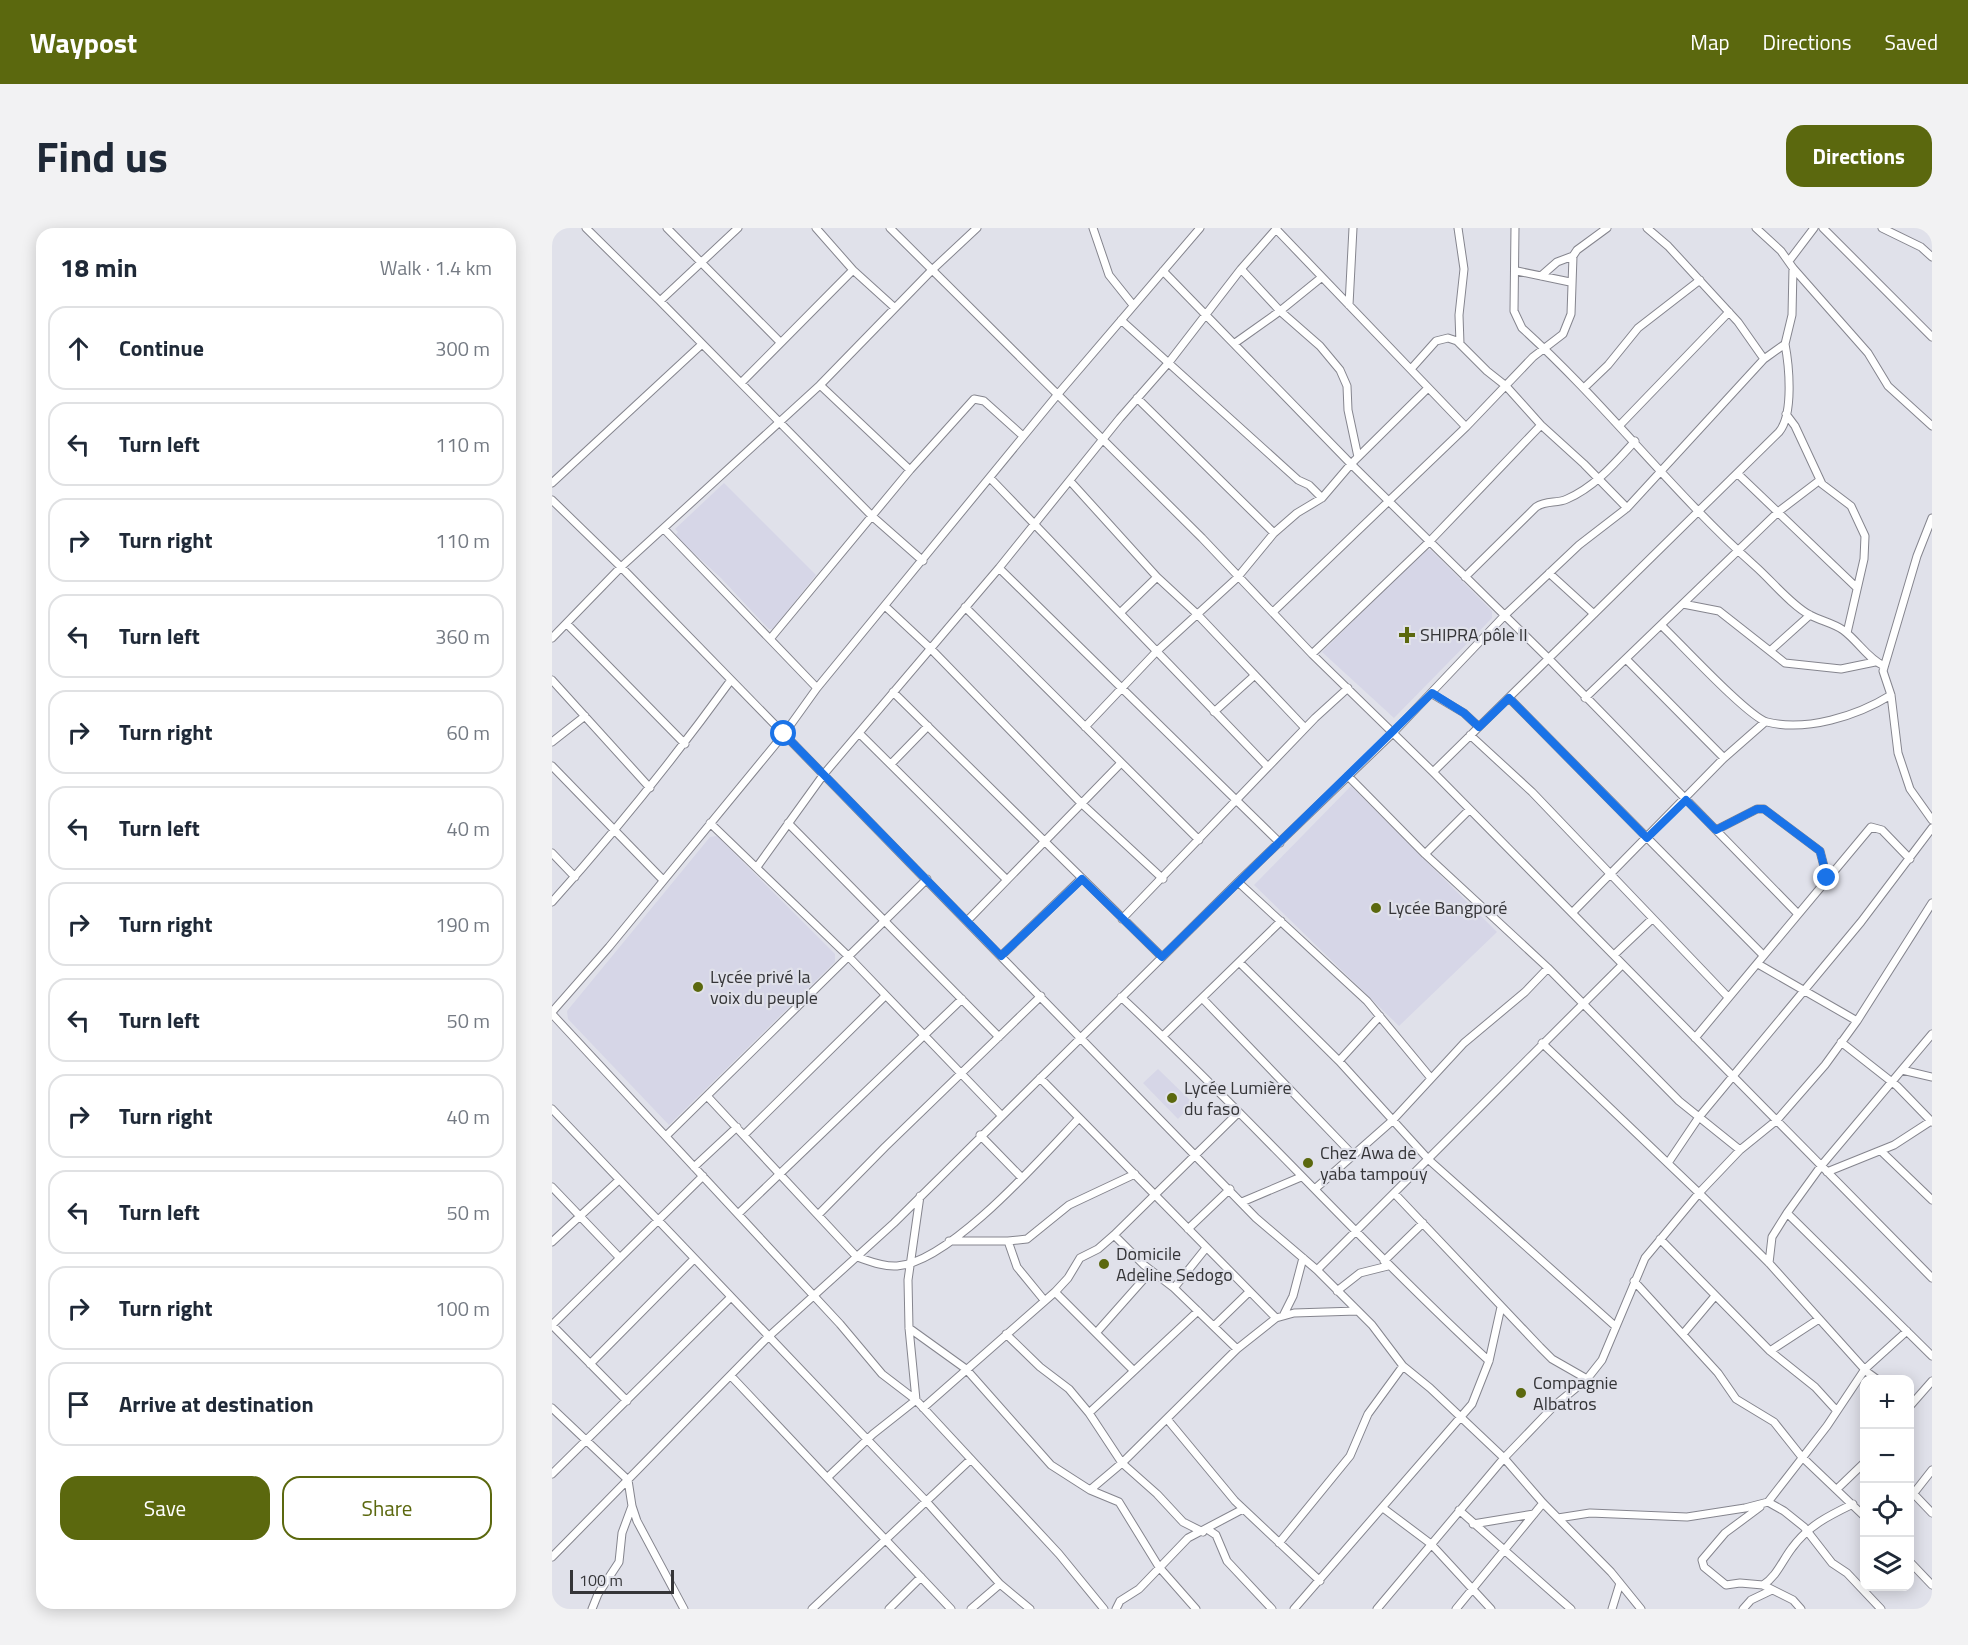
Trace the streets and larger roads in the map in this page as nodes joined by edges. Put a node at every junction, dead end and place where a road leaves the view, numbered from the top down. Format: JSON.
{"nodes":[{"id":1,"x":586,"y":228,"type":"edge"},
{"id":2,"x":667,"y":228,"type":"edge"},
{"id":3,"x":738,"y":228,"type":"edge"},
{"id":4,"x":816,"y":228,"type":"edge"},
{"id":5,"x":890,"y":228,"type":"edge"},
{"id":6,"x":977,"y":228,"type":"edge"},
{"id":7,"x":1093,"y":228,"type":"edge"},
{"id":8,"x":1200,"y":228,"type":"edge"},
{"id":9,"x":1353,"y":228,"type":"edge"},
{"id":10,"x":1458,"y":228,"type":"edge"},
{"id":11,"x":1515,"y":228,"type":"edge"},
{"id":12,"x":1607,"y":228,"type":"edge"},
{"id":13,"x":1647,"y":228,"type":"edge"},
{"id":14,"x":1756,"y":228,"type":"edge"},
{"id":15,"x":1815,"y":228,"type":"edge"},
{"id":16,"x":1823,"y":228,"type":"edge"},
{"id":17,"x":1882,"y":228,"type":"edge"},
{"id":18,"x":1277,"y":229,"type":"edge"},
{"id":19,"x":1574,"y":256,"type":"junction"},
{"id":20,"x":1932,"y":257,"type":"edge"},
{"id":21,"x":700,"y":262,"type":"junction"},
{"id":22,"x":1791,"y":265,"type":"junction"},
{"id":23,"x":1241,"y":269,"type":"junction"},
{"id":24,"x":853,"y":270,"type":"junction"},
{"id":25,"x":932,"y":270,"type":"junction"},
{"id":26,"x":1163,"y":271,"type":"junction"},
{"id":27,"x":1516,"y":271,"type":"junction"},
{"id":28,"x":1541,"y":276,"type":"junction"},
{"id":29,"x":1322,"y":277,"type":"junction"},
{"id":30,"x":1700,"y":280,"type":"junction"},
{"id":31,"x":1570,"y":282,"type":"junction"},
{"id":32,"x":660,"y":301,"type":"junction"},
{"id":33,"x":1133,"y":305,"type":"junction"},
{"id":34,"x":1349,"y":305,"type":"junction"},
{"id":35,"x":895,"y":308,"type":"junction"},
{"id":36,"x":1280,"y":311,"type":"junction"},
{"id":37,"x":1729,"y":312,"type":"junction"},
{"id":38,"x":1205,"y":313,"type":"junction"},
{"id":39,"x":1121,"y":320,"type":"junction"},
{"id":40,"x":1932,"y":337,"type":"edge"},
{"id":41,"x":780,"y":342,"type":"junction"},
{"id":42,"x":1235,"y":343,"type":"junction"},
{"id":43,"x":1460,"y":344,"type":"junction"},
{"id":44,"x":1785,"y":344,"type":"junction"},
{"id":45,"x":701,"y":345,"type":"junction"},
{"id":46,"x":1544,"y":348,"type":"junction"},
{"id":47,"x":1764,"y":359,"type":"junction"},
{"id":48,"x":1170,"y":361,"type":"junction"},
{"id":49,"x":1411,"y":369,"type":"junction"},
{"id":50,"x":741,"y":383,"type":"junction"},
{"id":51,"x":820,"y":385,"type":"junction"},
{"id":52,"x":1506,"y":386,"type":"junction"},
{"id":53,"x":1428,"y":388,"type":"junction"},
{"id":54,"x":1584,"y":388,"type":"junction"},
{"id":55,"x":1058,"y":394,"type":"junction"},
{"id":56,"x":1137,"y":398,"type":"junction"},
{"id":57,"x":1786,"y":414,"type":"junction"},
{"id":58,"x":782,"y":422,"type":"junction"},
{"id":59,"x":1541,"y":425,"type":"junction"},
{"id":60,"x":1620,"y":425,"type":"junction"},
{"id":61,"x":1932,"y":426,"type":"edge"},
{"id":62,"x":1466,"y":427,"type":"junction"},
{"id":63,"x":1023,"y":436,"type":"junction"},
{"id":64,"x":1102,"y":441,"type":"junction"},
{"id":65,"x":1635,"y":441,"type":"junction"},
{"id":66,"x":1358,"y":457,"type":"junction"},
{"id":67,"x":1351,"y":464,"type":"junction"},
{"id":68,"x":910,"y":470,"type":"junction"},
{"id":69,"x":1663,"y":471,"type":"junction"},
{"id":70,"x":1738,"y":474,"type":"junction"},
{"id":71,"x":990,"y":478,"type":"junction"},
{"id":72,"x":1600,"y":480,"type":"junction"},
{"id":73,"x":1820,"y":480,"type":"junction"},
{"id":74,"x":1070,"y":481,"type":"junction"},
{"id":75,"x":552,"y":483,"type":"edge"},
{"id":76,"x":1322,"y":498,"type":"junction"},
{"id":77,"x":552,"y":500,"type":"edge"},
{"id":78,"x":1390,"y":500,"type":"junction"},
{"id":79,"x":1627,"y":508,"type":"junction"},
{"id":80,"x":1778,"y":512,"type":"junction"},
{"id":81,"x":1699,"y":513,"type":"junction"},
{"id":82,"x":873,"y":517,"type":"junction"},
{"id":83,"x":1932,"y":518,"type":"edge"},
{"id":84,"x":1034,"y":525,"type":"junction"},
{"id":85,"x":664,"y":529,"type":"junction"},
{"id":86,"x":1274,"y":533,"type":"junction"},
{"id":87,"x":1430,"y":541,"type":"junction"},
{"id":88,"x":1738,"y":551,"type":"junction"},
{"id":89,"x":922,"y":561,"type":"junction"},
{"id":90,"x":621,"y":567,"type":"junction"},
{"id":91,"x":999,"y":568,"type":"junction"},
{"id":92,"x":1549,"y":573,"type":"junction"},
{"id":93,"x":1157,"y":577,"type":"junction"},
{"id":94,"x":1465,"y":577,"type":"junction"},
{"id":95,"x":1237,"y":578,"type":"junction"},
{"id":96,"x":1856,"y":587,"type":"junction"},
{"id":97,"x":1683,"y":604,"type":"junction"},
{"id":98,"x":885,"y":606,"type":"junction"},
{"id":99,"x":965,"y":607,"type":"junction"},
{"id":100,"x":1121,"y":612,"type":"junction"},
{"id":101,"x":1273,"y":612,"type":"junction"},
{"id":102,"x":1197,"y":614,"type":"junction"},
{"id":103,"x":1594,"y":614,"type":"junction"},
{"id":104,"x":1505,"y":615,"type":"junction"},
{"id":105,"x":1810,"y":615,"type":"junction"},
{"id":106,"x":567,"y":624,"type":"junction"},
{"id":107,"x":1661,"y":625,"type":"junction"},
{"id":108,"x":1846,"y":633,"type":"junction"},
{"id":109,"x":552,"y":638,"type":"edge"},
{"id":110,"x":770,"y":639,"type":"junction"},
{"id":111,"x":930,"y":648,"type":"junction"},
{"id":112,"x":1771,"y":650,"type":"junction"},
{"id":113,"x":1155,"y":652,"type":"junction"},
{"id":114,"x":1312,"y":654,"type":"junction"},
{"id":115,"x":1549,"y":659,"type":"junction"},
{"id":116,"x":1626,"y":659,"type":"junction"},
{"id":117,"x":1875,"y":662,"type":"junction"},
{"id":118,"x":1884,"y":666,"type":"junction"},
{"id":119,"x":1255,"y":675,"type":"junction"},
{"id":120,"x":552,"y":680,"type":"edge"},
{"id":121,"x":731,"y":680,"type":"junction"},
{"id":122,"x":1123,"y":687,"type":"junction"},
{"id":123,"x":817,"y":688,"type":"junction"},
{"id":124,"x":1348,"y":688,"type":"junction"},
{"id":125,"x":893,"y":692,"type":"junction"},
{"id":126,"x":1432,"y":693,"type":"junction"},
{"id":127,"x":1891,"y":695,"type":"junction"},
{"id":128,"x":1509,"y":698,"type":"junction"},
{"id":129,"x":1585,"y":698,"type":"junction"},
{"id":130,"x":1214,"y":712,"type":"junction"},
{"id":131,"x":585,"y":716,"type":"junction"},
{"id":132,"x":1765,"y":722,"type":"junction"},
{"id":133,"x":928,"y":726,"type":"junction"},
{"id":134,"x":1085,"y":727,"type":"junction"},
{"id":135,"x":1479,"y":727,"type":"junction"},
{"id":136,"x":1305,"y":728,"type":"junction"},
{"id":137,"x":859,"y":733,"type":"junction"},
{"id":138,"x":784,"y":734,"type":"junction"},
{"id":139,"x":1392,"y":734,"type":"junction"},
{"id":140,"x":1470,"y":735,"type":"junction"},
{"id":141,"x":552,"y":742,"type":"edge"},
{"id":142,"x":685,"y":744,"type":"junction"},
{"id":143,"x":1724,"y":758,"type":"junction"},
{"id":144,"x":891,"y":764,"type":"junction"},
{"id":145,"x":1120,"y":764,"type":"junction"},
{"id":146,"x":552,"y":766,"type":"edge"},
{"id":147,"x":1268,"y":767,"type":"junction"},
{"id":148,"x":1433,"y":772,"type":"junction"},
{"id":149,"x":824,"y":774,"type":"junction"},
{"id":150,"x":1348,"y":776,"type":"junction"},
{"id":151,"x":650,"y":788,"type":"junction"},
{"id":152,"x":1237,"y":800,"type":"junction"},
{"id":153,"x":1686,"y":800,"type":"junction"},
{"id":154,"x":1081,"y":803,"type":"junction"},
{"id":155,"x":1470,"y":810,"type":"junction"},
{"id":156,"x":1932,"y":820,"type":"edge"},
{"id":157,"x":710,"y":823,"type":"junction"},
{"id":158,"x":788,"y":823,"type":"junction"},
{"id":159,"x":1932,"y":828,"type":"edge"},
{"id":160,"x":1716,"y":830,"type":"junction"},
{"id":161,"x":615,"y":831,"type":"junction"},
{"id":162,"x":1647,"y":838,"type":"junction"},
{"id":163,"x":1199,"y":840,"type":"junction"},
{"id":164,"x":1044,"y":841,"type":"junction"},
{"id":165,"x":1280,"y":843,"type":"junction"},
{"id":166,"x":552,"y":853,"type":"edge"},
{"id":167,"x":1425,"y":854,"type":"junction"},
{"id":168,"x":1910,"y":859,"type":"junction"},
{"id":169,"x":757,"y":867,"type":"junction"},
{"id":170,"x":1609,"y":873,"type":"junction"},
{"id":171,"x":575,"y":877,"type":"junction"},
{"id":172,"x":1827,"y":878,"type":"junction"},
{"id":173,"x":927,"y":879,"type":"junction"},
{"id":174,"x":1082,"y":879,"type":"junction"},
{"id":175,"x":1162,"y":879,"type":"junction"},
{"id":176,"x":663,"y":880,"type":"junction"},
{"id":177,"x":1007,"y":880,"type":"junction"},
{"id":178,"x":1238,"y":882,"type":"junction"},
{"id":179,"x":552,"y":902,"type":"edge"},
{"id":180,"x":1932,"y":903,"type":"edge"},
{"id":181,"x":1572,"y":913,"type":"junction"},
{"id":182,"x":1797,"y":913,"type":"junction"},
{"id":183,"x":1122,"y":919,"type":"junction"},
{"id":184,"x":1652,"y":919,"type":"junction"},
{"id":185,"x":967,"y":921,"type":"junction"},
{"id":186,"x":1281,"y":921,"type":"junction"},
{"id":187,"x":886,"y":922,"type":"junction"},
{"id":188,"x":847,"y":955,"type":"junction"},
{"id":189,"x":1614,"y":955,"type":"junction"},
{"id":190,"x":1001,"y":956,"type":"junction"},
{"id":191,"x":1763,"y":956,"type":"junction"},
{"id":192,"x":1162,"y":957,"type":"junction"},
{"id":193,"x":1239,"y":962,"type":"junction"},
{"id":194,"x":1758,"y":964,"type":"junction"},
{"id":195,"x":1622,"y":965,"type":"junction"},
{"id":196,"x":1548,"y":968,"type":"junction"},
{"id":197,"x":1802,"y":989,"type":"junction"},
{"id":198,"x":885,"y":996,"type":"junction"},
{"id":199,"x":1041,"y":996,"type":"junction"},
{"id":200,"x":1121,"y":997,"type":"junction"},
{"id":201,"x":1728,"y":997,"type":"junction"},
{"id":202,"x":1202,"y":998,"type":"junction"},
{"id":203,"x":962,"y":999,"type":"junction"},
{"id":204,"x":1583,"y":1005,"type":"junction"},
{"id":205,"x":552,"y":1013,"type":"edge"},
{"id":206,"x":1380,"y":1016,"type":"junction"},
{"id":207,"x":1857,"y":1021,"type":"junction"},
{"id":208,"x":1932,"y":1035,"type":"edge"},
{"id":209,"x":1163,"y":1036,"type":"junction"},
{"id":210,"x":924,"y":1037,"type":"junction"},
{"id":211,"x":999,"y":1037,"type":"junction"},
{"id":212,"x":1081,"y":1037,"type":"junction"},
{"id":213,"x":1695,"y":1038,"type":"junction"},
{"id":214,"x":1841,"y":1041,"type":"junction"},
{"id":215,"x":1542,"y":1043,"type":"junction"},
{"id":216,"x":1339,"y":1061,"type":"junction"},
{"id":217,"x":1902,"y":1070,"type":"junction"},
{"id":218,"x":962,"y":1073,"type":"junction"},
{"id":219,"x":1430,"y":1077,"type":"junction"},
{"id":220,"x":1932,"y":1077,"type":"edge"},
{"id":221,"x":1040,"y":1078,"type":"junction"},
{"id":222,"x":1734,"y":1078,"type":"junction"},
{"id":223,"x":1891,"y":1081,"type":"junction"},
{"id":224,"x":707,"y":1096,"type":"junction"},
{"id":225,"x":552,"y":1109,"type":"edge"},
{"id":226,"x":1238,"y":1113,"type":"junction"},
{"id":227,"x":1001,"y":1114,"type":"junction"},
{"id":228,"x":1699,"y":1117,"type":"junction"},
{"id":229,"x":1079,"y":1118,"type":"junction"},
{"id":230,"x":1777,"y":1120,"type":"junction"},
{"id":231,"x":1392,"y":1121,"type":"junction"},
{"id":232,"x":1931,"y":1122,"type":"edge"},
{"id":233,"x":737,"y":1127,"type":"junction"},
{"id":234,"x":744,"y":1135,"type":"junction"},
{"id":235,"x":980,"y":1135,"type":"junction"},
{"id":236,"x":666,"y":1136,"type":"junction"},
{"id":237,"x":1740,"y":1150,"type":"junction"},
{"id":238,"x":1881,"y":1151,"type":"junction"},
{"id":239,"x":1195,"y":1154,"type":"junction"},
{"id":240,"x":1352,"y":1154,"type":"junction"},
{"id":241,"x":1429,"y":1160,"type":"junction"},
{"id":242,"x":1668,"y":1163,"type":"junction"},
{"id":243,"x":694,"y":1167,"type":"junction"},
{"id":244,"x":1824,"y":1169,"type":"junction"},
{"id":245,"x":780,"y":1173,"type":"junction"},
{"id":246,"x":1135,"y":1174,"type":"junction"},
{"id":247,"x":703,"y":1176,"type":"junction"},
{"id":248,"x":1301,"y":1177,"type":"junction"},
{"id":249,"x":1022,"y":1178,"type":"junction"},
{"id":250,"x":619,"y":1180,"type":"junction"},
{"id":251,"x":552,"y":1187,"type":"edge"},
{"id":252,"x":1316,"y":1188,"type":"junction"},
{"id":253,"x":1230,"y":1189,"type":"junction"},
{"id":254,"x":1394,"y":1193,"type":"junction"},
{"id":255,"x":1699,"y":1193,"type":"junction"},
{"id":256,"x":1155,"y":1194,"type":"junction"},
{"id":257,"x":920,"y":1196,"type":"junction"},
{"id":258,"x":1932,"y":1200,"type":"edge"},
{"id":259,"x":1242,"y":1202,"type":"junction"},
{"id":260,"x":1787,"y":1213,"type":"junction"},
{"id":261,"x":738,"y":1214,"type":"junction"},
{"id":262,"x":818,"y":1215,"type":"junction"},
{"id":263,"x":582,"y":1217,"type":"junction"},
{"id":264,"x":657,"y":1219,"type":"junction"},
{"id":265,"x":1423,"y":1223,"type":"junction"},
{"id":266,"x":1188,"y":1229,"type":"junction"},
{"id":267,"x":1355,"y":1232,"type":"junction"},
{"id":268,"x":1114,"y":1235,"type":"junction"},
{"id":269,"x":1660,"y":1239,"type":"junction"},
{"id":270,"x":950,"y":1241,"type":"junction"},
{"id":271,"x":1008,"y":1241,"type":"junction"},
{"id":272,"x":552,"y":1242,"type":"edge"},
{"id":273,"x":1206,"y":1248,"type":"junction"},
{"id":274,"x":619,"y":1257,"type":"junction"},
{"id":275,"x":857,"y":1257,"type":"junction"},
{"id":276,"x":1303,"y":1258,"type":"junction"},
{"id":277,"x":694,"y":1259,"type":"junction"},
{"id":278,"x":1769,"y":1263,"type":"junction"},
{"id":279,"x":908,"y":1264,"type":"junction"},
{"id":280,"x":1386,"y":1264,"type":"junction"},
{"id":281,"x":1317,"y":1270,"type":"junction"},
{"id":282,"x":1151,"y":1271,"type":"junction"},
{"id":283,"x":1932,"y":1278,"type":"edge"},
{"id":284,"x":1634,"y":1281,"type":"junction"},
{"id":285,"x":1174,"y":1288,"type":"junction"},
{"id":286,"x":1337,"y":1291,"type":"junction"},
{"id":287,"x":1054,"y":1292,"type":"junction"},
{"id":288,"x":1249,"y":1292,"type":"junction"},
{"id":289,"x":814,"y":1296,"type":"junction"},
{"id":290,"x":1715,"y":1296,"type":"junction"},
{"id":291,"x":730,"y":1298,"type":"junction"},
{"id":292,"x":1044,"y":1300,"type":"junction"},
{"id":293,"x":1502,"y":1307,"type":"junction"},
{"id":294,"x":1197,"y":1311,"type":"junction"},
{"id":295,"x":1357,"y":1311,"type":"junction"},
{"id":296,"x":1284,"y":1314,"type":"junction"},
{"id":297,"x":1276,"y":1318,"type":"junction"},
{"id":298,"x":1819,"y":1318,"type":"junction"},
{"id":299,"x":552,"y":1325,"type":"edge"},
{"id":300,"x":1214,"y":1326,"type":"junction"},
{"id":301,"x":1615,"y":1326,"type":"junction"},
{"id":302,"x":909,"y":1328,"type":"junction"},
{"id":303,"x":1907,"y":1330,"type":"junction"},
{"id":304,"x":1096,"y":1333,"type":"junction"},
{"id":305,"x":1006,"y":1334,"type":"junction"},
{"id":306,"x":1683,"y":1334,"type":"junction"},
{"id":307,"x":767,"y":1338,"type":"junction"},
{"id":308,"x":1237,"y":1349,"type":"junction"},
{"id":309,"x":1770,"y":1351,"type":"junction"},
{"id":310,"x":1932,"y":1356,"type":"edge"},
{"id":311,"x":1489,"y":1361,"type":"junction"},
{"id":312,"x":590,"y":1364,"type":"junction"},
{"id":313,"x":1403,"y":1366,"type":"junction"},
{"id":314,"x":966,"y":1369,"type":"junction"},
{"id":315,"x":1865,"y":1369,"type":"junction"},
{"id":316,"x":1133,"y":1370,"type":"junction"},
{"id":317,"x":1872,"y":1375,"type":"edge"},
{"id":318,"x":731,"y":1376,"type":"junction"},
{"id":319,"x":1587,"y":1379,"type":"junction"},
{"id":320,"x":1932,"y":1381,"type":"edge"},
{"id":321,"x":916,"y":1400,"type":"junction"},
{"id":322,"x":627,"y":1401,"type":"junction"},
{"id":323,"x":1914,"y":1401,"type":"edge"},
{"id":324,"x":552,"y":1408,"type":"edge"},
{"id":325,"x":923,"y":1408,"type":"junction"},
{"id":326,"x":1836,"y":1410,"type":"junction"},
{"id":327,"x":1089,"y":1413,"type":"junction"},
{"id":328,"x":1460,"y":1416,"type":"junction"},
{"id":329,"x":1167,"y":1419,"type":"junction"},
{"id":330,"x":867,"y":1440,"type":"junction"},
{"id":331,"x":585,"y":1441,"type":"junction"},
{"id":332,"x":1801,"y":1456,"type":"junction"},
{"id":333,"x":1504,"y":1458,"type":"junction"},
{"id":334,"x":970,"y":1460,"type":"junction"},
{"id":335,"x":1122,"y":1463,"type":"junction"},
{"id":336,"x":1860,"y":1467,"type":"edge"},
{"id":337,"x":1932,"y":1470,"type":"edge"},
{"id":338,"x":552,"y":1474,"type":"edge"},
{"id":339,"x":829,"y":1476,"type":"junction"},
{"id":340,"x":628,"y":1480,"type":"junction"},
{"id":341,"x":1837,"y":1489,"type":"junction"},
{"id":342,"x":1090,"y":1490,"type":"junction"},
{"id":343,"x":1914,"y":1490,"type":"edge"},
{"id":344,"x":1914,"y":1497,"type":"edge"},
{"id":345,"x":925,"y":1500,"type":"junction"},
{"id":346,"x":1543,"y":1503,"type":"junction"},
{"id":347,"x":1765,"y":1504,"type":"junction"},
{"id":348,"x":1853,"y":1504,"type":"junction"},
{"id":349,"x":632,"y":1506,"type":"junction"},
{"id":350,"x":1383,"y":1508,"type":"junction"},
{"id":351,"x":1243,"y":1509,"type":"junction"},
{"id":352,"x":1459,"y":1510,"type":"junction"},
{"id":353,"x":1860,"y":1512,"type":"edge"},
{"id":354,"x":1932,"y":1513,"type":"edge"},
{"id":355,"x":1534,"y":1514,"type":"junction"},
{"id":356,"x":1558,"y":1518,"type":"junction"},
{"id":357,"x":1473,"y":1524,"type":"junction"},
{"id":358,"x":1205,"y":1530,"type":"junction"},
{"id":359,"x":1806,"y":1530,"type":"junction"},
{"id":360,"x":885,"y":1538,"type":"junction"},
{"id":361,"x":1279,"y":1543,"type":"junction"},
{"id":362,"x":1431,"y":1544,"type":"junction"},
{"id":363,"x":1505,"y":1551,"type":"junction"},
{"id":364,"x":552,"y":1557,"type":"edge"},
{"id":365,"x":1914,"y":1566,"type":"edge"},
{"id":366,"x":1159,"y":1567,"type":"junction"},
{"id":367,"x":921,"y":1577,"type":"junction"},
{"id":368,"x":1320,"y":1581,"type":"junction"},
{"id":369,"x":1620,"y":1583,"type":"junction"},
{"id":370,"x":1860,"y":1583,"type":"edge"},
{"id":371,"x":1000,"y":1584,"type":"junction"},
{"id":372,"x":1932,"y":1585,"type":"edge"},
{"id":373,"x":1763,"y":1586,"type":"junction"},
{"id":374,"x":1772,"y":1590,"type":"junction"},
{"id":375,"x":1473,"y":1591,"type":"junction"},
{"id":376,"x":1870,"y":1591,"type":"edge"},
{"id":377,"x":593,"y":1609,"type":"edge"},
{"id":378,"x":684,"y":1609,"type":"edge"},
{"id":379,"x":812,"y":1609,"type":"edge"},
{"id":380,"x":889,"y":1609,"type":"edge"},
{"id":381,"x":951,"y":1609,"type":"edge"},
{"id":382,"x":971,"y":1609,"type":"edge"},
{"id":383,"x":1030,"y":1609,"type":"edge"},
{"id":384,"x":1104,"y":1609,"type":"edge"},
{"id":385,"x":1116,"y":1609,"type":"edge"},
{"id":386,"x":1196,"y":1609,"type":"edge"},
{"id":387,"x":1272,"y":1609,"type":"edge"},
{"id":388,"x":1294,"y":1609,"type":"edge"},
{"id":389,"x":1377,"y":1609,"type":"edge"},
{"id":390,"x":1456,"y":1609,"type":"edge"},
{"id":391,"x":1491,"y":1609,"type":"edge"},
{"id":392,"x":1571,"y":1609,"type":"edge"},
{"id":393,"x":1612,"y":1609,"type":"edge"},
{"id":394,"x":1641,"y":1609,"type":"edge"},
{"id":395,"x":1743,"y":1609,"type":"edge"},
{"id":396,"x":1801,"y":1609,"type":"edge"},
{"id":397,"x":1881,"y":1609,"type":"edge"}],
"edges":[{"from":1,"to":32,"type":"street"},
{"from":2,"to":21,"type":"street"},
{"from":3,"to":21,"type":"street"},
{"from":4,"to":24,"type":"street"},
{"from":5,"to":25,"type":"street"},
{"from":6,"to":25,"type":"street"},
{"from":7,"to":33,"type":"street"},
{"from":8,"to":26,"type":"street"},
{"from":9,"to":34,"type":"street"},
{"from":10,"to":43,"type":"street"},
{"from":11,"to":27,"type":"street"},
{"from":12,"to":19,"type":"street"},
{"from":13,"to":30,"type":"street"},
{"from":14,"to":22,"type":"street"},
{"from":15,"to":22,"type":"street"},
{"from":16,"to":40,"type":"street"},
{"from":17,"to":20,"type":"street"},
{"from":18,"to":23,"type":"street"},
{"from":18,"to":29,"type":"street"},
{"from":19,"to":28,"type":"street"},
{"from":19,"to":31,"type":"street"},
{"from":21,"to":32,"type":"street"},
{"from":21,"to":41,"type":"street"},
{"from":22,"to":44,"type":"street"},
{"from":22,"to":61,"type":"street"},
{"from":23,"to":36,"type":"street"},
{"from":23,"to":38,"type":"street"},
{"from":24,"to":35,"type":"street"},
{"from":24,"to":41,"type":"street"},
{"from":25,"to":35,"type":"street"},
{"from":25,"to":55,"type":"street"},
{"from":26,"to":33,"type":"street"},
{"from":26,"to":38,"type":"street"},
{"from":27,"to":28,"type":"street"},
{"from":27,"to":46,"type":"street"},
{"from":28,"to":31,"type":"street"},
{"from":29,"to":34,"type":"street"},
{"from":29,"to":36,"type":"street"},
{"from":30,"to":37,"type":"street"},
{"from":30,"to":54,"type":"street"},
{"from":31,"to":46,"type":"street"},
{"from":32,"to":45,"type":"street"},
{"from":33,"to":39,"type":"street"},
{"from":34,"to":49,"type":"street"},
{"from":35,"to":51,"type":"street"},
{"from":36,"to":42,"type":"street"},
{"from":36,"to":66,"type":"street"},
{"from":37,"to":47,"type":"street"},
{"from":37,"to":60,"type":"street"},
{"from":38,"to":42,"type":"street"},
{"from":38,"to":48,"type":"street"},
{"from":39,"to":48,"type":"street"},
{"from":39,"to":55,"type":"street"},
{"from":41,"to":50,"type":"street"},
{"from":42,"to":67,"type":"street"},
{"from":43,"to":49,"type":"street"},
{"from":43,"to":52,"type":"street"},
{"from":44,"to":47,"type":"street"},
{"from":44,"to":57,"type":"street"},
{"from":45,"to":50,"type":"street"},
{"from":45,"to":75,"type":"street"},
{"from":46,"to":52,"type":"street"},
{"from":46,"to":54,"type":"street"},
{"from":47,"to":69,"type":"street"},
{"from":48,"to":56,"type":"street"},
{"from":48,"to":76,"type":"street"},
{"from":49,"to":53,"type":"street"},
{"from":50,"to":58,"type":"street"},
{"from":51,"to":58,"type":"street"},
{"from":51,"to":68,"type":"street"},
{"from":52,"to":59,"type":"street"},
{"from":52,"to":62,"type":"street"},
{"from":53,"to":62,"type":"street"},
{"from":53,"to":66,"type":"street"},
{"from":54,"to":60,"type":"street"},
{"from":55,"to":63,"type":"street"},
{"from":55,"to":64,"type":"street"},
{"from":56,"to":64,"type":"street"},
{"from":56,"to":86,"type":"street"},
{"from":57,"to":70,"type":"street"},
{"from":57,"to":73,"type":"street"},
{"from":58,"to":82,"type":"street"},
{"from":58,"to":85,"type":"street"},
{"from":59,"to":72,"type":"street"},
{"from":59,"to":87,"type":"street"},
{"from":60,"to":65,"type":"street"},
{"from":62,"to":78,"type":"street"},
{"from":63,"to":68,"type":"street"},
{"from":63,"to":71,"type":"street"},
{"from":64,"to":74,"type":"street"},
{"from":64,"to":95,"type":"street"},
{"from":65,"to":69,"type":"street"},
{"from":65,"to":72,"type":"street"},
{"from":66,"to":67,"type":"street"},
{"from":67,"to":76,"type":"street"},
{"from":67,"to":78,"type":"street"},
{"from":68,"to":82,"type":"street"},
{"from":69,"to":79,"type":"street"},
{"from":69,"to":81,"type":"street"},
{"from":70,"to":80,"type":"street"},
{"from":70,"to":81,"type":"street"},
{"from":71,"to":84,"type":"street"},
{"from":71,"to":89,"type":"street"},
{"from":72,"to":79,"type":"street"},
{"from":72,"to":94,"type":"street"},
{"from":73,"to":80,"type":"street"},
{"from":73,"to":96,"type":"street"},
{"from":74,"to":84,"type":"street"},
{"from":74,"to":93,"type":"street"},
{"from":76,"to":86,"type":"street"},
{"from":77,"to":90,"type":"street"},
{"from":78,"to":87,"type":"street"},
{"from":78,"to":101,"type":"street"},
{"from":79,"to":92,"type":"street"},
{"from":80,"to":88,"type":"street"},
{"from":80,"to":96,"type":"street"},
{"from":81,"to":88,"type":"street"},
{"from":81,"to":103,"type":"street"},
{"from":82,"to":89,"type":"street"},
{"from":82,"to":110,"type":"street"},
{"from":83,"to":118,"type":"street"},
{"from":84,"to":91,"type":"street"},
{"from":84,"to":100,"type":"street"},
{"from":85,"to":90,"type":"street"},
{"from":85,"to":110,"type":"street"},
{"from":86,"to":95,"type":"street"},
{"from":87,"to":94,"type":"street"},
{"from":87,"to":114,"type":"street"},
{"from":88,"to":97,"type":"street"},
{"from":88,"to":105,"type":"street"},
{"from":89,"to":98,"type":"street"},
{"from":90,"to":106,"type":"street"},
{"from":90,"to":121,"type":"street"},
{"from":91,"to":99,"type":"street"},
{"from":91,"to":122,"type":"street"},
{"from":92,"to":103,"type":"street"},
{"from":92,"to":104,"type":"street"},
{"from":93,"to":100,"type":"street"},
{"from":93,"to":102,"type":"street"},
{"from":94,"to":104,"type":"street"},
{"from":95,"to":101,"type":"street"},
{"from":95,"to":102,"type":"street"},
{"from":96,"to":108,"type":"street"},
{"from":97,"to":107,"type":"street"},
{"from":97,"to":112,"type":"street"},
{"from":98,"to":111,"type":"street"},
{"from":98,"to":123,"type":"street"},
{"from":99,"to":111,"type":"street"},
{"from":99,"to":134,"type":"street"},
{"from":100,"to":113,"type":"street"},
{"from":101,"to":114,"type":"street"},
{"from":102,"to":113,"type":"street"},
{"from":102,"to":119,"type":"street"},
{"from":103,"to":115,"type":"street"},
{"from":104,"to":115,"type":"street"},
{"from":104,"to":126,"type":"street"},
{"from":105,"to":108,"type":"street"},
{"from":105,"to":112,"type":"street"},
{"from":106,"to":109,"type":"street"},
{"from":106,"to":142,"type":"street"},
{"from":107,"to":116,"type":"street"},
{"from":107,"to":132,"type":"street"},
{"from":108,"to":117,"type":"street"},
{"from":110,"to":123,"type":"street"},
{"from":111,"to":125,"type":"street"},
{"from":111,"to":154,"type":"street"},
{"from":112,"to":117,"type":"street"},
{"from":113,"to":122,"type":"street"},
{"from":113,"to":130,"type":"street"},
{"from":114,"to":124,"type":"street"},
{"from":115,"to":128,"type":"street"},
{"from":115,"to":129,"type":"street"},
{"from":116,"to":129,"type":"street"},
{"from":116,"to":143,"type":"street"},
{"from":117,"to":118,"type":"street"},
{"from":118,"to":127,"type":"street"},
{"from":119,"to":130,"type":"street"},
{"from":119,"to":136,"type":"street"},
{"from":120,"to":131,"type":"street"},
{"from":121,"to":138,"type":"street"},
{"from":121,"to":142,"type":"street"},
{"from":122,"to":134,"type":"street"},
{"from":122,"to":152,"type":"street"},
{"from":123,"to":138,"type":"street"},
{"from":124,"to":136,"type":"street"},
{"from":124,"to":139,"type":"street"},
{"from":125,"to":133,"type":"street"},
{"from":125,"to":137,"type":"street"},
{"from":126,"to":135,"type":"street"},
{"from":126,"to":139,"type":"street"},
{"from":127,"to":132,"type":"street"},
{"from":127,"to":156,"type":"street"},
{"from":128,"to":135,"type":"street"},
{"from":128,"to":162,"type":"street"},
{"from":129,"to":153,"type":"street"},
{"from":130,"to":147,"type":"street"},
{"from":131,"to":141,"type":"street"},
{"from":131,"to":151,"type":"street"},
{"from":132,"to":143,"type":"street"},
{"from":133,"to":144,"type":"street"},
{"from":133,"to":164,"type":"street"},
{"from":134,"to":145,"type":"street"},
{"from":135,"to":140,"type":"street"},
{"from":136,"to":147,"type":"street"},
{"from":137,"to":144,"type":"street"},
{"from":137,"to":149,"type":"street"},
{"from":138,"to":149,"type":"street"},
{"from":138,"to":157,"type":"street"},
{"from":139,"to":148,"type":"street"},
{"from":139,"to":150,"type":"street"},
{"from":140,"to":148,"type":"street"},
{"from":140,"to":170,"type":"street"},
{"from":142,"to":151,"type":"street"},
{"from":143,"to":153,"type":"street"},
{"from":144,"to":177,"type":"street"},
{"from":145,"to":154,"type":"street"},
{"from":145,"to":163,"type":"street"},
{"from":146,"to":161,"type":"street"},
{"from":147,"to":152,"type":"street"},
{"from":148,"to":155,"type":"street"},
{"from":149,"to":158,"type":"street"},
{"from":149,"to":173,"type":"street"},
{"from":150,"to":165,"type":"street"},
{"from":150,"to":167,"type":"street"},
{"from":151,"to":161,"type":"street"},
{"from":152,"to":163,"type":"street"},
{"from":152,"to":165,"type":"street"},
{"from":153,"to":160,"type":"street"},
{"from":153,"to":162,"type":"street"},
{"from":154,"to":164,"type":"street"},
{"from":154,"to":175,"type":"street"},
{"from":155,"to":167,"type":"street"},
{"from":155,"to":181,"type":"street"},
{"from":157,"to":169,"type":"street"},
{"from":157,"to":176,"type":"street"},
{"from":158,"to":169,"type":"street"},
{"from":158,"to":187,"type":"street"},
{"from":159,"to":168,"type":"street"},
{"from":160,"to":172,"type":"street"},
{"from":160,"to":182,"type":"street"},
{"from":161,"to":171,"type":"street"},
{"from":161,"to":176,"type":"street"},
{"from":162,"to":170,"type":"street"},
{"from":162,"to":191,"type":"street"},
{"from":163,"to":175,"type":"street"},
{"from":164,"to":174,"type":"street"},
{"from":164,"to":177,"type":"street"},
{"from":165,"to":178,"type":"street"},
{"from":166,"to":171,"type":"street"},
{"from":167,"to":196,"type":"street"},
{"from":168,"to":172,"type":"street"},
{"from":168,"to":197,"type":"street"},
{"from":169,"to":188,"type":"street"},
{"from":170,"to":181,"type":"street"},
{"from":170,"to":184,"type":"street"},
{"from":171,"to":179,"type":"street"},
{"from":172,"to":182,"type":"street"},
{"from":173,"to":185,"type":"street"},
{"from":173,"to":187,"type":"street"},
{"from":174,"to":183,"type":"street"},
{"from":174,"to":190,"type":"street"},
{"from":175,"to":183,"type":"street"},
{"from":176,"to":205,"type":"street"},
{"from":177,"to":185,"type":"street"},
{"from":178,"to":186,"type":"street"},
{"from":178,"to":192,"type":"street"},
{"from":180,"to":207,"type":"street"},
{"from":181,"to":189,"type":"street"},
{"from":182,"to":191,"type":"street"},
{"from":183,"to":192,"type":"street"},
{"from":184,"to":189,"type":"street"},
{"from":184,"to":201,"type":"street"},
{"from":185,"to":190,"type":"street"},
{"from":186,"to":193,"type":"street"},
{"from":186,"to":206,"type":"street"},
{"from":187,"to":188,"type":"street"},
{"from":187,"to":203,"type":"street"},
{"from":188,"to":198,"type":"street"},
{"from":188,"to":224,"type":"street"},
{"from":189,"to":195,"type":"street"},
{"from":190,"to":199,"type":"street"},
{"from":191,"to":194,"type":"street"},
{"from":192,"to":200,"type":"street"},
{"from":193,"to":202,"type":"street"},
{"from":193,"to":216,"type":"street"},
{"from":194,"to":197,"type":"street"},
{"from":194,"to":201,"type":"street"},
{"from":195,"to":204,"type":"street"},
{"from":195,"to":213,"type":"street"},
{"from":196,"to":204,"type":"street"},
{"from":196,"to":219,"type":"street"},
{"from":197,"to":207,"type":"street"},
{"from":197,"to":222,"type":"street"},
{"from":198,"to":210,"type":"street"},
{"from":198,"to":234,"type":"street"},
{"from":199,"to":211,"type":"street"},
{"from":199,"to":212,"type":"street"},
{"from":200,"to":209,"type":"street"},
{"from":200,"to":212,"type":"street"},
{"from":201,"to":213,"type":"street"},
{"from":202,"to":209,"type":"street"},
{"from":202,"to":240,"type":"street"},
{"from":203,"to":210,"type":"street"},
{"from":203,"to":211,"type":"street"},
{"from":204,"to":215,"type":"street"},
{"from":204,"to":228,"type":"street"},
{"from":205,"to":236,"type":"street"},
{"from":206,"to":216,"type":"street"},
{"from":206,"to":219,"type":"street"},
{"from":207,"to":214,"type":"street"},
{"from":208,"to":217,"type":"street"},
{"from":209,"to":226,"type":"street"},
{"from":210,"to":218,"type":"street"},
{"from":210,"to":245,"type":"street"},
{"from":211,"to":218,"type":"street"},
{"from":212,"to":221,"type":"street"},
{"from":212,"to":239,"type":"street"},
{"from":213,"to":222,"type":"street"},
{"from":214,"to":223,"type":"street"},
{"from":214,"to":230,"type":"street"},
{"from":215,"to":241,"type":"street"},
{"from":215,"to":242,"type":"street"},
{"from":216,"to":231,"type":"street"},
{"from":217,"to":220,"type":"street"},
{"from":217,"to":223,"type":"street"},
{"from":218,"to":227,"type":"street"},
{"from":218,"to":262,"type":"street"},
{"from":219,"to":231,"type":"street"},
{"from":221,"to":227,"type":"street"},
{"from":221,"to":229,"type":"street"},
{"from":222,"to":228,"type":"street"},
{"from":222,"to":230,"type":"street"},
{"from":223,"to":232,"type":"street"},
{"from":223,"to":244,"type":"street"},
{"from":224,"to":233,"type":"street"},
{"from":224,"to":236,"type":"street"},
{"from":225,"to":250,"type":"street"},
{"from":226,"to":239,"type":"street"},
{"from":226,"to":248,"type":"street"},
{"from":227,"to":235,"type":"street"},
{"from":228,"to":237,"type":"street"},
{"from":228,"to":242,"type":"street"},
{"from":229,"to":246,"type":"street"},
{"from":229,"to":249,"type":"street"},
{"from":230,"to":237,"type":"street"},
{"from":230,"to":244,"type":"street"},
{"from":231,"to":240,"type":"street"},
{"from":231,"to":241,"type":"street"},
{"from":232,"to":238,"type":"street"},
{"from":233,"to":234,"type":"street"},
{"from":233,"to":243,"type":"street"},
{"from":234,"to":245,"type":"street"},
{"from":235,"to":249,"type":"street"},
{"from":235,"to":257,"type":"street"},
{"from":236,"to":243,"type":"street"},
{"from":237,"to":255,"type":"street"},
{"from":238,"to":244,"type":"street"},
{"from":238,"to":258,"type":"street"},
{"from":239,"to":253,"type":"street"},
{"from":239,"to":256,"type":"street"},
{"from":240,"to":252,"type":"street"},
{"from":241,"to":254,"type":"street"},
{"from":241,"to":301,"type":"street"},
{"from":242,"to":255,"type":"street"},
{"from":243,"to":247,"type":"street"},
{"from":244,"to":260,"type":"street"},
{"from":244,"to":283,"type":"street"},
{"from":245,"to":261,"type":"street"},
{"from":245,"to":262,"type":"street"},
{"from":246,"to":256,"type":"street"},
{"from":246,"to":271,"type":"street"},
{"from":247,"to":261,"type":"street"},
{"from":247,"to":264,"type":"street"},
{"from":248,"to":252,"type":"street"},
{"from":248,"to":259,"type":"street"},
{"from":249,"to":270,"type":"street"},
{"from":250,"to":263,"type":"street"},
{"from":250,"to":264,"type":"street"},
{"from":251,"to":263,"type":"street"},
{"from":252,"to":267,"type":"street"},
{"from":253,"to":259,"type":"street"},
{"from":253,"to":266,"type":"street"},
{"from":254,"to":265,"type":"street"},
{"from":254,"to":267,"type":"street"},
{"from":255,"to":269,"type":"street"},
{"from":255,"to":278,"type":"street"},
{"from":256,"to":266,"type":"street"},
{"from":256,"to":268,"type":"street"},
{"from":257,"to":275,"type":"street"},
{"from":257,"to":279,"type":"street"},
{"from":259,"to":276,"type":"street"},
{"from":260,"to":278,"type":"street"},
{"from":260,"to":303,"type":"street"},
{"from":261,"to":289,"type":"street"},
{"from":262,"to":275,"type":"street"},
{"from":263,"to":272,"type":"street"},
{"from":263,"to":274,"type":"street"},
{"from":264,"to":274,"type":"street"},
{"from":264,"to":277,"type":"street"},
{"from":265,"to":280,"type":"street"},
{"from":265,"to":293,"type":"street"},
{"from":266,"to":273,"type":"street"},
{"from":267,"to":280,"type":"street"},
{"from":267,"to":281,"type":"street"},
{"from":268,"to":282,"type":"street"},
{"from":268,"to":287,"type":"street"},
{"from":269,"to":284,"type":"street"},
{"from":269,"to":290,"type":"street"},
{"from":270,"to":271,"type":"street"},
{"from":270,"to":279,"type":"street"},
{"from":271,"to":292,"type":"street"},
{"from":273,"to":285,"type":"street"},
{"from":273,"to":288,"type":"street"},
{"from":274,"to":299,"type":"street"},
{"from":275,"to":279,"type":"street"},
{"from":275,"to":289,"type":"street"},
{"from":276,"to":281,"type":"street"},
{"from":276,"to":296,"type":"street"},
{"from":277,"to":291,"type":"street"},
{"from":277,"to":312,"type":"street"},
{"from":278,"to":298,"type":"street"},
{"from":279,"to":302,"type":"street"},
{"from":280,"to":286,"type":"street"},
{"from":280,"to":311,"type":"street"},
{"from":281,"to":286,"type":"street"},
{"from":282,"to":285,"type":"street"},
{"from":282,"to":304,"type":"street"},
{"from":284,"to":301,"type":"street"},
{"from":284,"to":306,"type":"street"},
{"from":285,"to":294,"type":"street"},
{"from":286,"to":295,"type":"street"},
{"from":287,"to":292,"type":"street"},
{"from":287,"to":304,"type":"street"},
{"from":288,"to":297,"type":"street"},
{"from":288,"to":300,"type":"street"},
{"from":289,"to":307,"type":"street"},
{"from":289,"to":321,"type":"street"},
{"from":290,"to":306,"type":"street"},
{"from":290,"to":309,"type":"street"},
{"from":291,"to":307,"type":"street"},
{"from":291,"to":322,"type":"street"},
{"from":292,"to":305,"type":"street"},
{"from":293,"to":311,"type":"street"},
{"from":293,"to":319,"type":"street"},
{"from":294,"to":300,"type":"street"},
{"from":294,"to":316,"type":"street"},
{"from":295,"to":296,"type":"street"},
{"from":295,"to":313,"type":"street"},
{"from":296,"to":297,"type":"street"},
{"from":297,"to":308,"type":"street"},
{"from":298,"to":309,"type":"street"},
{"from":298,"to":315,"type":"street"},
{"from":299,"to":312,"type":"street"},
{"from":300,"to":308,"type":"street"},
{"from":301,"to":319,"type":"street"},
{"from":302,"to":314,"type":"street"},
{"from":302,"to":321,"type":"street"},
{"from":303,"to":310,"type":"street"},
{"from":303,"to":315,"type":"street"},
{"from":304,"to":316,"type":"street"},
{"from":305,"to":314,"type":"street"},
{"from":305,"to":327,"type":"street"},
{"from":306,"to":332,"type":"street"},
{"from":307,"to":318,"type":"street"},
{"from":307,"to":330,"type":"street"},
{"from":308,"to":329,"type":"street"},
{"from":309,"to":326,"type":"street"},
{"from":311,"to":328,"type":"street"},
{"from":312,"to":322,"type":"street"},
{"from":313,"to":328,"type":"street"},
{"from":313,"to":361,"type":"street"},
{"from":314,"to":325,"type":"street"},
{"from":314,"to":342,"type":"street"},
{"from":315,"to":317,"type":"street"},
{"from":315,"to":326,"type":"street"},
{"from":316,"to":327,"type":"street"},
{"from":318,"to":339,"type":"street"},
{"from":318,"to":340,"type":"street"},
{"from":319,"to":333,"type":"street"},
{"from":320,"to":323,"type":"street"},
{"from":321,"to":325,"type":"street"},
{"from":321,"to":330,"type":"street"},
{"from":322,"to":331,"type":"street"},
{"from":324,"to":331,"type":"street"},
{"from":325,"to":334,"type":"street"},
{"from":326,"to":332,"type":"street"},
{"from":327,"to":335,"type":"street"},
{"from":328,"to":333,"type":"street"},
{"from":328,"to":350,"type":"street"},
{"from":329,"to":335,"type":"street"},
{"from":329,"to":351,"type":"street"},
{"from":330,"to":339,"type":"street"},
{"from":330,"to":345,"type":"street"},
{"from":331,"to":338,"type":"street"},
{"from":331,"to":340,"type":"street"},
{"from":332,"to":341,"type":"street"},
{"from":332,"to":347,"type":"street"},
{"from":333,"to":346,"type":"street"},
{"from":333,"to":352,"type":"street"},
{"from":334,"to":345,"type":"street"},
{"from":334,"to":384,"type":"street"},
{"from":335,"to":342,"type":"street"},
{"from":335,"to":358,"type":"street"},
{"from":336,"to":341,"type":"street"},
{"from":337,"to":343,"type":"street"},
{"from":339,"to":360,"type":"street"},
{"from":340,"to":349,"type":"street"},
{"from":340,"to":364,"type":"street"},
{"from":341,"to":348,"type":"street"},
{"from":342,"to":366,"type":"street"},
{"from":344,"to":354,"type":"street"},
{"from":345,"to":360,"type":"street"},
{"from":345,"to":371,"type":"street"},
{"from":346,"to":355,"type":"street"},
{"from":346,"to":356,"type":"street"},
{"from":347,"to":356,"type":"street"},
{"from":347,"to":359,"type":"street"},
{"from":347,"to":373,"type":"street"},
{"from":348,"to":353,"type":"street"},
{"from":348,"to":359,"type":"street"},
{"from":349,"to":377,"type":"street"},
{"from":349,"to":378,"type":"street"},
{"from":350,"to":362,"type":"street"},
{"from":350,"to":368,"type":"street"},
{"from":351,"to":358,"type":"street"},
{"from":351,"to":361,"type":"street"},
{"from":352,"to":357,"type":"street"},
{"from":352,"to":362,"type":"street"},
{"from":355,"to":357,"type":"street"},
{"from":355,"to":363,"type":"street"},
{"from":356,"to":369,"type":"street"},
{"from":357,"to":363,"type":"street"},
{"from":358,"to":366,"type":"street"},
{"from":358,"to":387,"type":"street"},
{"from":359,"to":370,"type":"street"},
{"from":359,"to":373,"type":"street"},
{"from":360,"to":367,"type":"street"},
{"from":360,"to":379,"type":"street"},
{"from":361,"to":368,"type":"street"},
{"from":362,"to":375,"type":"street"},
{"from":362,"to":389,"type":"street"},
{"from":363,"to":375,"type":"street"},
{"from":363,"to":392,"type":"street"},
{"from":365,"to":372,"type":"street"},
{"from":366,"to":385,"type":"street"},
{"from":366,"to":386,"type":"street"},
{"from":367,"to":380,"type":"street"},
{"from":367,"to":381,"type":"street"},
{"from":368,"to":388,"type":"street"},
{"from":369,"to":393,"type":"street"},
{"from":369,"to":394,"type":"street"},
{"from":371,"to":382,"type":"street"},
{"from":371,"to":383,"type":"street"},
{"from":373,"to":374,"type":"street"},
{"from":374,"to":395,"type":"street"},
{"from":374,"to":396,"type":"street"},
{"from":375,"to":390,"type":"street"},
{"from":375,"to":391,"type":"street"},
{"from":376,"to":397,"type":"street"}]}
